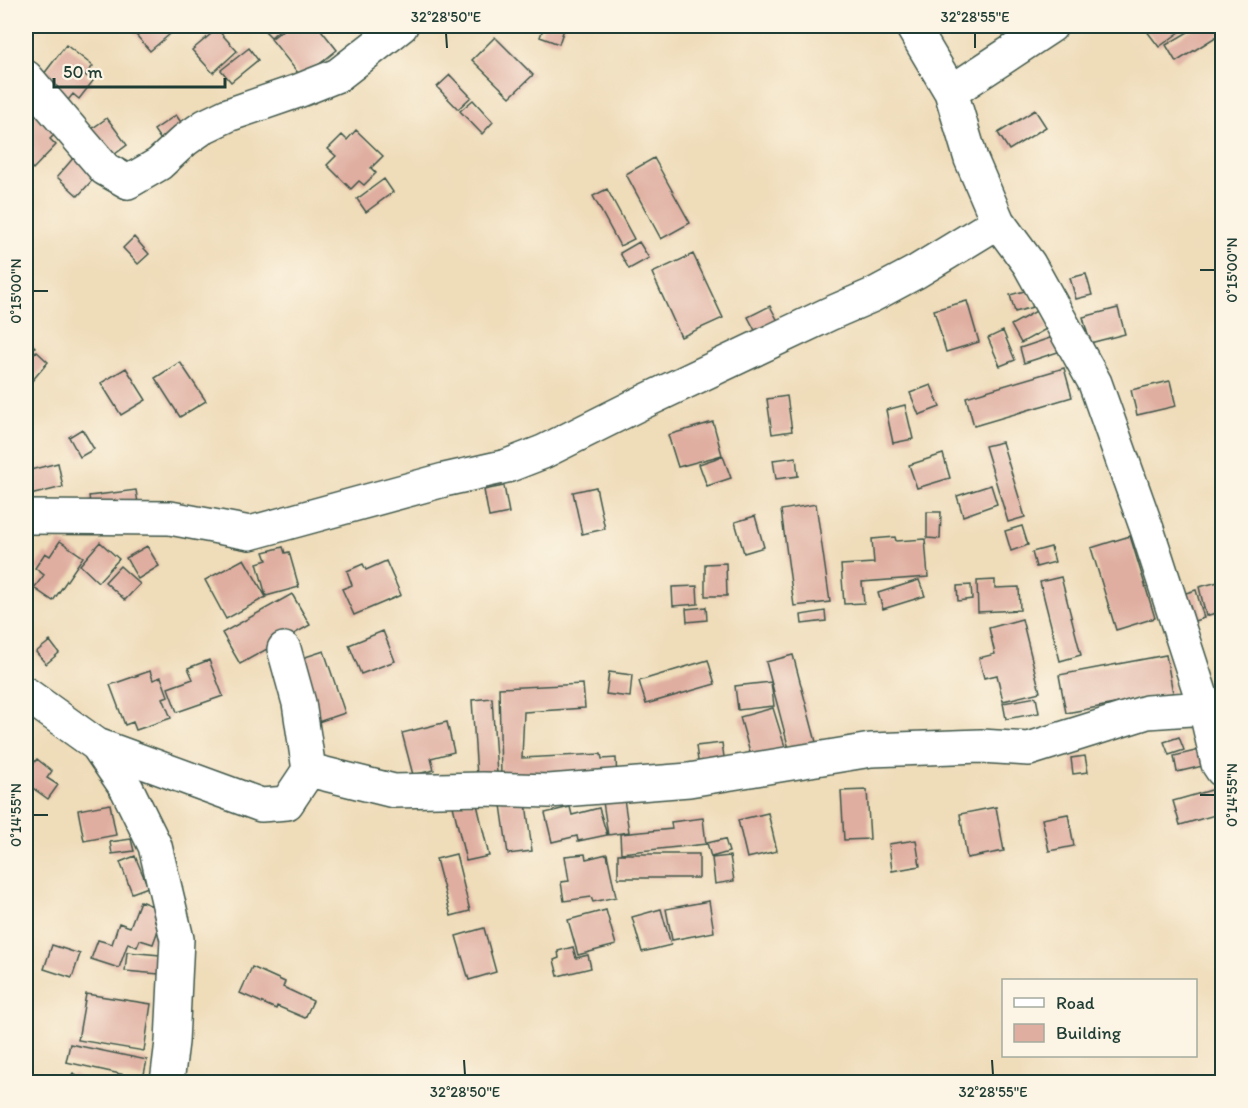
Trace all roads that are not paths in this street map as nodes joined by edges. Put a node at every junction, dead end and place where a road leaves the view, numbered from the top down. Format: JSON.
{"nodes":[{"id":1,"x":401,"y":26,"type":"edge"},
{"id":2,"x":912,"y":26,"type":"edge"},
{"id":3,"x":1051,"y":26,"type":"edge"},
{"id":4,"x":26,"y":77,"type":"edge"},
{"id":5,"x":951,"y":92,"type":"junction"},
{"id":6,"x":998,"y":222,"type":"junction"},
{"id":7,"x":26,"y":517,"type":"edge"},
{"id":8,"x":284,"y":649,"type":"dead end"},
{"id":9,"x":26,"y":694,"type":"edge"},
{"id":10,"x":1205,"y":708,"type":"junction"},
{"id":11,"x":97,"y":745,"type":"junction"},
{"id":12,"x":309,"y":770,"type":"junction"},
{"id":13,"x":1222,"y":770,"type":"edge"},
{"id":14,"x":167,"y":1083,"type":"edge"}],
"edges":[{"from":1,"to":4,"type":"street"},
{"from":2,"to":5,"type":"street"},
{"from":3,"to":5,"type":"street"},
{"from":5,"to":6,"type":"street"},
{"from":6,"to":7,"type":"street"},
{"from":6,"to":10,"type":"street"},
{"from":8,"to":12,"type":"street"},
{"from":9,"to":11,"type":"street"},
{"from":10,"to":12,"type":"street"},
{"from":10,"to":13,"type":"street"},
{"from":11,"to":12,"type":"street"},
{"from":11,"to":14,"type":"street"}]}
